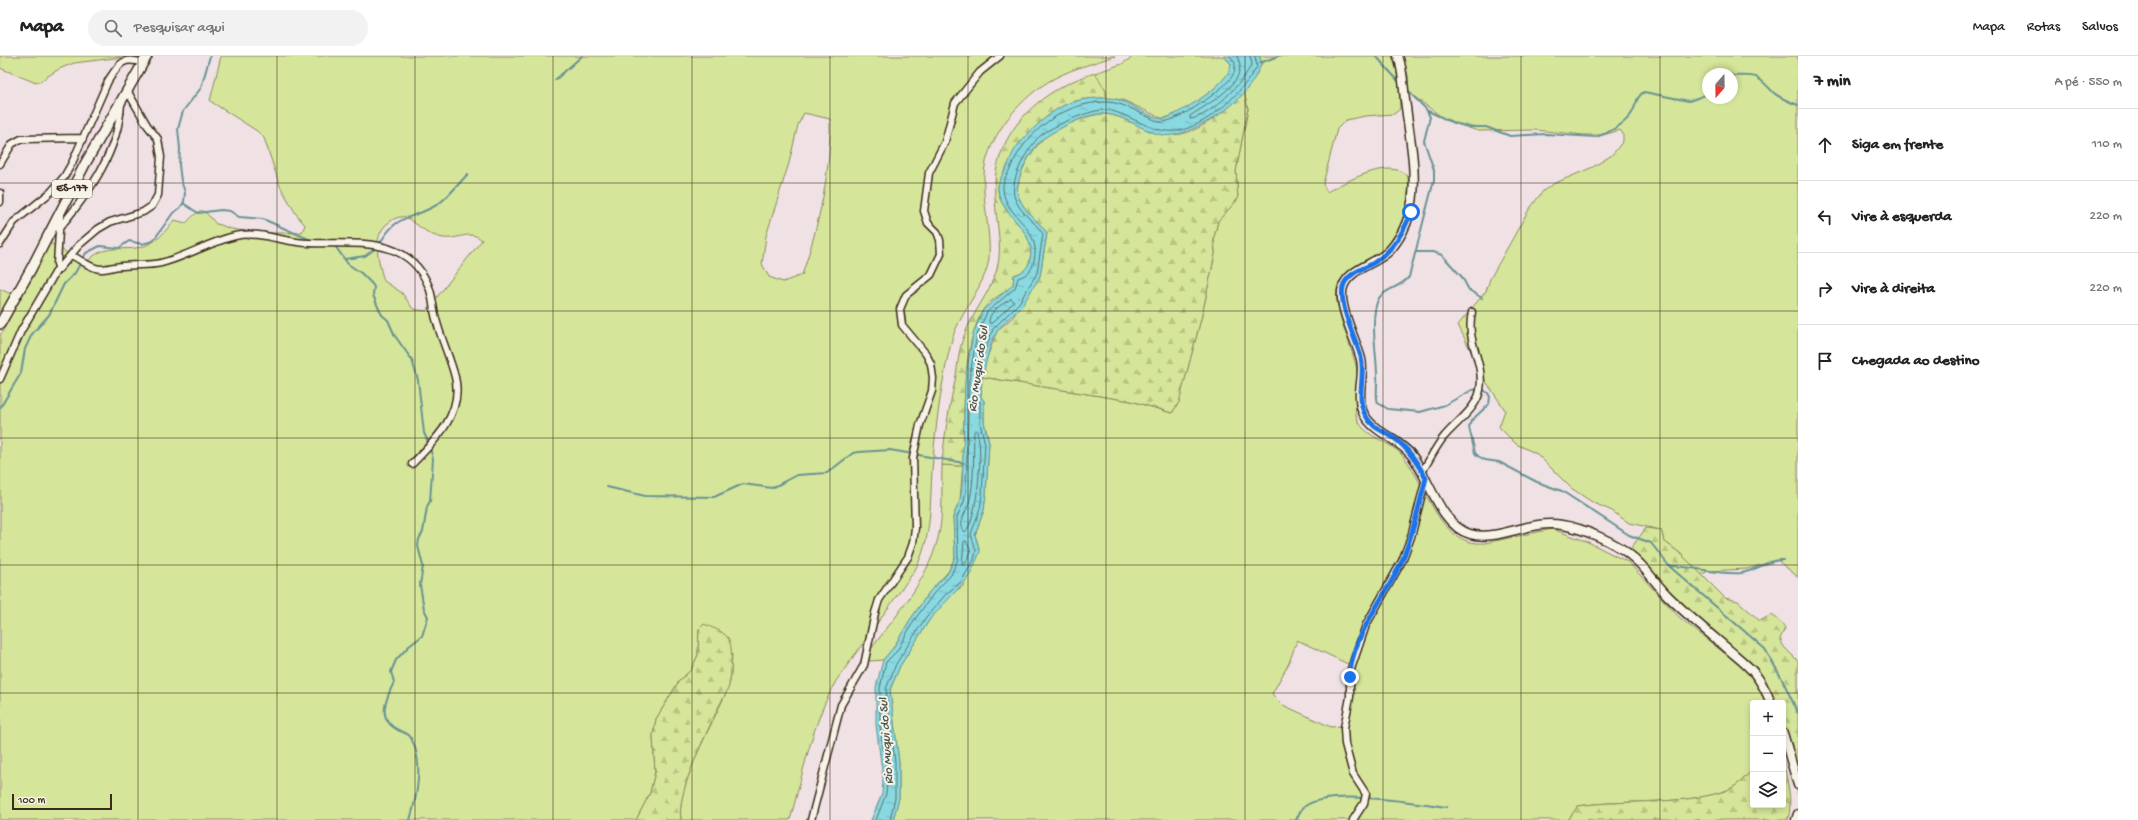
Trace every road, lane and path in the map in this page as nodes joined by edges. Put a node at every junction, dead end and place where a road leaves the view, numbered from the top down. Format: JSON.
{"nodes":[{"id":1,"x":1000,"y":56,"type":"edge"},
{"id":2,"x":1398,"y":56,"type":"edge"},
{"id":3,"x":145,"y":60,"type":"edge"},
{"id":4,"x":128,"y":92,"type":"junction"},
{"id":5,"x":122,"y":103,"type":"junction"},
{"id":6,"x":83,"y":138,"type":"junction"},
{"id":7,"x":0,"y":164,"type":"edge"},
{"id":8,"x":0,"y":193,"type":"edge"},
{"id":9,"x":0,"y":202,"type":"edge"},
{"id":10,"x":60,"y":212,"type":"junction"},
{"id":11,"x":60,"y":227,"type":"junction"},
{"id":12,"x":0,"y":244,"type":"edge"},
{"id":13,"x":71,"y":255,"type":"junction"},
{"id":14,"x":58,"y":268,"type":"junction"},
{"id":15,"x":1472,"y":312,"type":"dead end"},
{"id":16,"x":0,"y":324,"type":"edge"},
{"id":17,"x":0,"y":379,"type":"edge"},
{"id":18,"x":412,"y":464,"type":"dead end"},
{"id":19,"x":1424,"y":475,"type":"junction"},
{"id":20,"x":1769,"y":700,"type":"edge"},
{"id":21,"x":1784,"y":736,"type":"edge"},
{"id":22,"x":1796,"y":776,"type":"edge"},
{"id":23,"x":1798,"y":785,"type":"edge"},
{"id":24,"x":1798,"y":814,"type":"edge"},
{"id":25,"x":811,"y":820,"type":"edge"},
{"id":26,"x":1353,"y":820,"type":"edge"},
{"id":27,"x":1796,"y":820,"type":"edge"}],
"edges":[{"from":1,"to":25,"type":"street"},
{"from":2,"to":19,"type":"main road"},
{"from":3,"to":4,"type":"main road","number":"ES-177"},
{"from":3,"to":6,"type":"street"},
{"from":4,"to":5,"type":"main road","number":"ES-177"},
{"from":4,"to":13,"type":"street"},
{"from":5,"to":10,"type":"main road","number":"ES-177"},
{"from":5,"to":11,"type":"street"},
{"from":6,"to":7,"type":"street"},
{"from":6,"to":12,"type":"street"},
{"from":8,"to":9,"type":"street"},
{"from":10,"to":11,"type":"street"},
{"from":10,"to":16,"type":"main road","number":"ES-177"},
{"from":11,"to":14,"type":"street"},
{"from":13,"to":14,"type":"street"},
{"from":13,"to":18,"type":"street"},
{"from":14,"to":17,"type":"street"},
{"from":15,"to":19,"type":"street"},
{"from":19,"to":20,"type":"main road"},
{"from":19,"to":26,"type":"street"},
{"from":21,"to":22,"type":"main road"},
{"from":22,"to":23,"type":"main road"},
{"from":24,"to":27,"type":"main road"}]}
